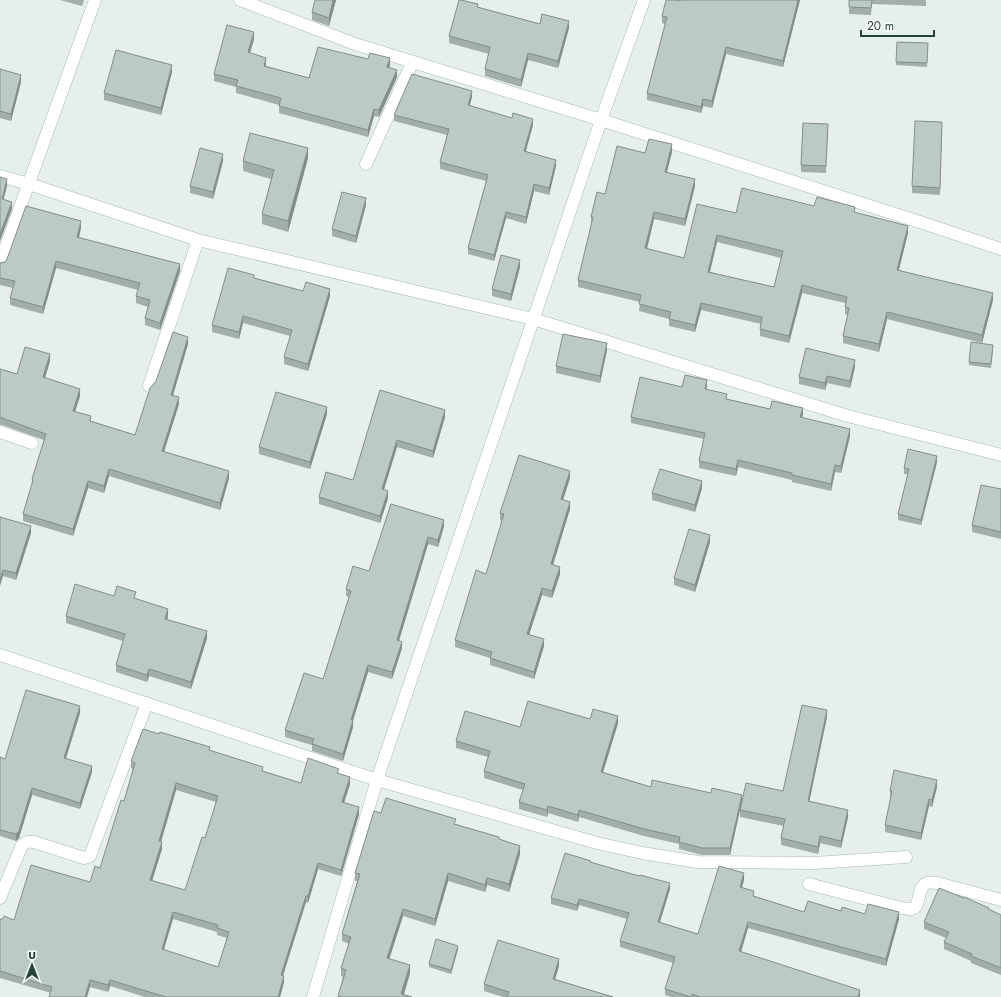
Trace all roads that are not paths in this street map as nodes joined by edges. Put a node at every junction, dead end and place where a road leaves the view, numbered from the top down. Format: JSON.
{"nodes":[{"id":1,"x":95,"y":0,"type":"edge"},
{"id":2,"x":240,"y":0,"type":"edge"},
{"id":3,"x":644,"y":0,"type":"edge"},
{"id":4,"x":412,"y":63,"type":"junction"},
{"id":5,"x":601,"y":120,"type":"junction"},
{"id":6,"x":366,"y":164,"type":"dead end"},
{"id":7,"x":0,"y":176,"type":"edge"},
{"id":8,"x":29,"y":184,"type":"junction"},
{"id":9,"x":198,"y":240,"type":"junction"},
{"id":10,"x":1001,"y":250,"type":"edge"},
{"id":11,"x":0,"y":263,"type":"edge"},
{"id":12,"x":533,"y":319,"type":"junction"},
{"id":13,"x":149,"y":386,"type":"dead end"},
{"id":14,"x":0,"y":432,"type":"edge"},
{"id":15,"x":32,"y":443,"type":"dead end"},
{"id":16,"x":1001,"y":455,"type":"edge"},
{"id":17,"x":0,"y":655,"type":"edge"},
{"id":18,"x":147,"y":704,"type":"junction"},
{"id":19,"x":377,"y":780,"type":"junction"},
{"id":20,"x":906,"y":857,"type":"dead end"},
{"id":21,"x":809,"y":884,"type":"dead end"},
{"id":22,"x":0,"y":898,"type":"edge"},
{"id":23,"x":1001,"y":900,"type":"edge"},
{"id":24,"x":312,"y":997,"type":"edge"}],
"edges":[{"from":1,"to":8,"type":"street"},
{"from":2,"to":4,"type":"street"},
{"from":3,"to":5,"type":"street"},
{"from":4,"to":5,"type":"street"},
{"from":4,"to":6,"type":"street"},
{"from":5,"to":10,"type":"street"},
{"from":5,"to":12,"type":"street"},
{"from":7,"to":8,"type":"street"},
{"from":8,"to":9,"type":"street"},
{"from":8,"to":11,"type":"street"},
{"from":9,"to":12,"type":"street"},
{"from":9,"to":13,"type":"street"},
{"from":12,"to":16,"type":"street"},
{"from":12,"to":19,"type":"street"},
{"from":14,"to":15,"type":"street"},
{"from":17,"to":18,"type":"street"},
{"from":18,"to":19,"type":"street"},
{"from":18,"to":22,"type":"street"},
{"from":19,"to":20,"type":"street"},
{"from":19,"to":24,"type":"street"},
{"from":21,"to":23,"type":"street"}]}
